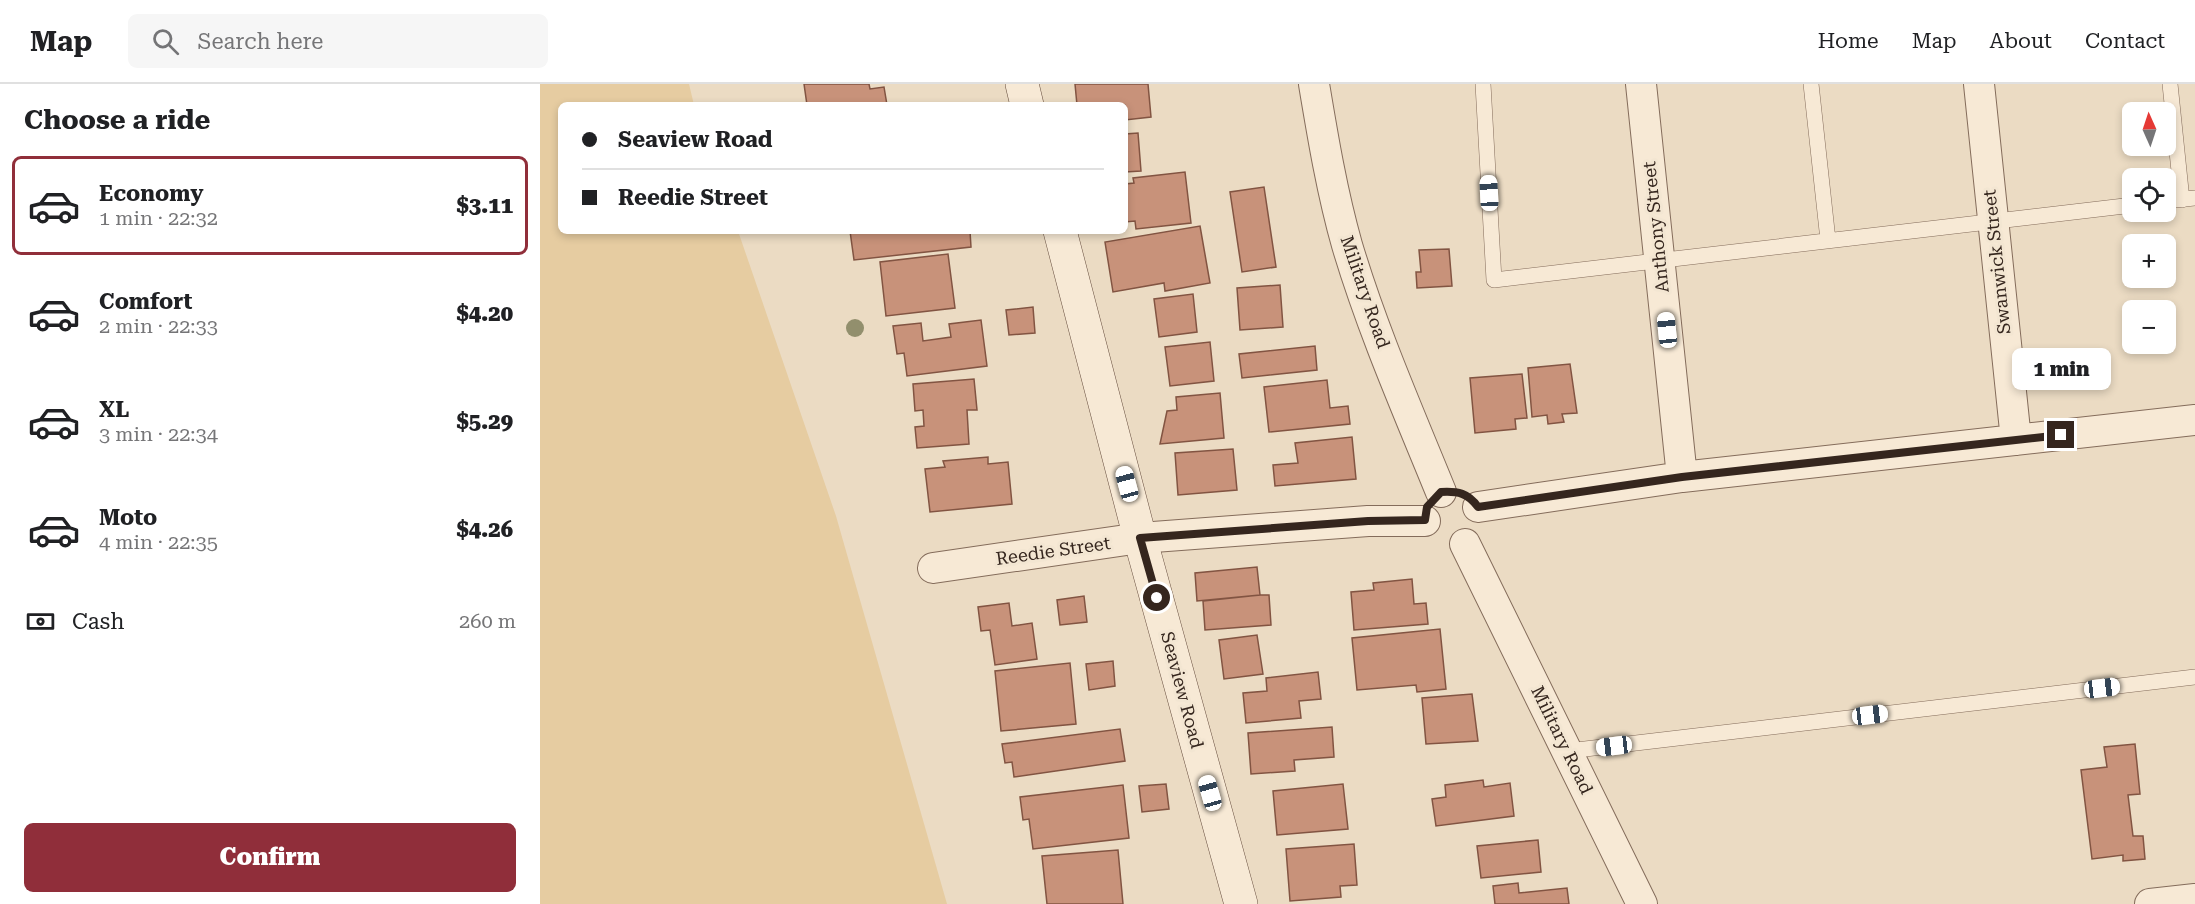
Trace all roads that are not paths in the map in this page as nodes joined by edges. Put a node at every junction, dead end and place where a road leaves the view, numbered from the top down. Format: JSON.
{"nodes":[{"id":1,"x":1022,"y":84,"type":"edge"},
{"id":2,"x":1314,"y":84,"type":"edge"},
{"id":3,"x":1483,"y":84,"type":"edge"},
{"id":4,"x":1641,"y":84,"type":"edge"},
{"id":5,"x":1811,"y":84,"type":"edge"},
{"id":6,"x":1979,"y":84,"type":"edge"},
{"id":7,"x":2170,"y":84,"type":"edge"},
{"id":8,"x":1026,"y":102,"type":"edge"},
{"id":9,"x":2188,"y":199,"type":"edge"},
{"id":10,"x":2122,"y":206,"type":"edge"},
{"id":11,"x":1993,"y":219,"type":"junction"},
{"id":12,"x":1061,"y":234,"type":"edge"},
{"id":13,"x":1828,"y":240,"type":"junction"},
{"id":14,"x":1659,"y":260,"type":"junction"},
{"id":15,"x":2195,"y":420,"type":"edge"},
{"id":16,"x":2016,"y":440,"type":"junction"},
{"id":17,"x":1682,"y":477,"type":"junction"},
{"id":18,"x":1441,"y":492,"type":"junction"},
{"id":19,"x":1478,"y":507,"type":"junction"},
{"id":20,"x":1425,"y":520,"type":"junction"},
{"id":21,"x":1140,"y":538,"type":"junction"},
{"id":22,"x":1465,"y":544,"type":"junction"},
{"id":23,"x":933,"y":568,"type":"dead end"},
{"id":24,"x":2195,"y":677,"type":"edge"},
{"id":25,"x":1568,"y":751,"type":"junction"},
{"id":26,"x":2195,"y":899,"type":"edge"},
{"id":27,"x":1241,"y":904,"type":"edge"},
{"id":28,"x":1642,"y":904,"type":"edge"},
{"id":29,"x":2150,"y":904,"type":"edge"}],
"edges":[{"from":1,"to":8,"type":"main road"},
{"from":2,"to":18,"type":"street","name":"Military Road"},
{"from":3,"to":14,"type":"lane"},
{"from":4,"to":14,"type":"street","name":"Anthony Street"},
{"from":5,"to":13,"type":"lane"},
{"from":6,"to":11,"type":"street","name":"Swanwick Street"},
{"from":7,"to":9,"type":"lane"},
{"from":10,"to":11,"type":"lane"},
{"from":11,"to":13,"type":"lane"},
{"from":11,"to":16,"type":"street","name":"Swanwick Street"},
{"from":12,"to":21,"type":"main road","name":"Seaview Road"},
{"from":13,"to":14,"type":"lane"},
{"from":14,"to":17,"type":"street","name":"Anthony Street"},
{"from":15,"to":16,"type":"street"},
{"from":16,"to":17,"type":"street"},
{"from":17,"to":19,"type":"street"},
{"from":18,"to":19,"type":"street"},
{"from":18,"to":20,"type":"street"},
{"from":19,"to":22,"type":"street"},
{"from":20,"to":21,"type":"street","name":"Reedie Street"},
{"from":20,"to":22,"type":"street"},
{"from":21,"to":23,"type":"street","name":"Reedie Street"},
{"from":21,"to":27,"type":"main road","name":"Seaview Road"},
{"from":22,"to":25,"type":"street","name":"Military Road"},
{"from":24,"to":25,"type":"lane"},
{"from":25,"to":28,"type":"street","name":"Military Road"},
{"from":26,"to":29,"type":"street"}]}
